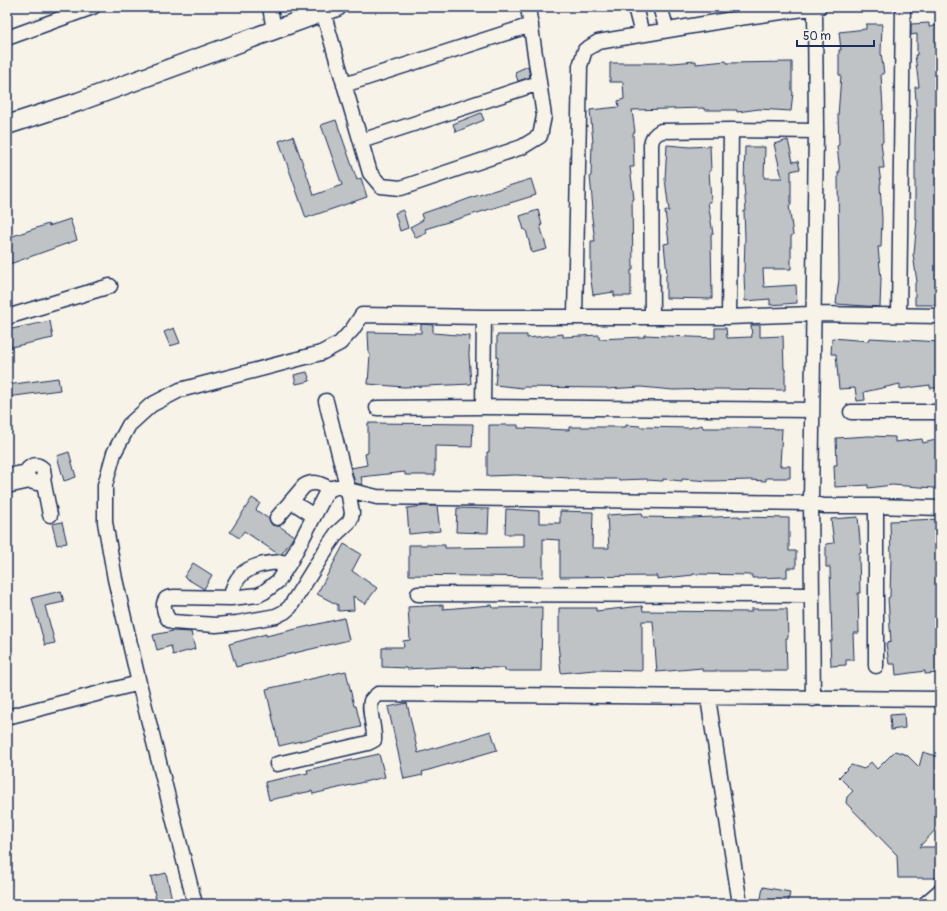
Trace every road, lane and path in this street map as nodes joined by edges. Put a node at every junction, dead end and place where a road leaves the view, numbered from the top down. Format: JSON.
{"nodes":[{"id":1,"x":93,"y":7,"type":"edge"},
{"id":2,"x":270,"y":7,"type":"edge"},
{"id":3,"x":528,"y":7,"type":"edge"},
{"id":4,"x":635,"y":7,"type":"edge"},
{"id":5,"x":660,"y":7,"type":"edge"},
{"id":6,"x":817,"y":7,"type":"edge"},
{"id":7,"x":903,"y":7,"type":"edge"},
{"id":8,"x":330,"y":10,"type":"edge"},
{"id":9,"x":531,"y":25,"type":"junction"},
{"id":10,"x":274,"y":30,"type":"junction"},
{"id":11,"x":667,"y":30,"type":"junction"},
{"id":12,"x":642,"y":34,"type":"junction"},
{"id":13,"x":7,"y":38,"type":"edge"},
{"id":14,"x":539,"y":82,"type":"junction"},
{"id":15,"x":344,"y":85,"type":"junction"},
{"id":16,"x":7,"y":125,"type":"edge"},
{"id":17,"x":730,"y":130,"type":"junction"},
{"id":18,"x":816,"y":131,"type":"junction"},
{"id":19,"x":361,"y":141,"type":"junction"},
{"id":20,"x":110,"y":286,"type":"dead end"},
{"id":21,"x":812,"y":314,"type":"junction"},
{"id":22,"x":899,"y":315,"type":"junction"},
{"id":23,"x":576,"y":316,"type":"junction"},
{"id":24,"x":652,"y":316,"type":"junction"},
{"id":25,"x":940,"y":316,"type":"edge"},
{"id":26,"x":7,"y":317,"type":"edge"},
{"id":27,"x":484,"y":317,"type":"junction"},
{"id":28,"x":729,"y":317,"type":"junction"},
{"id":29,"x":326,"y":401,"type":"dead end"},
{"id":30,"x":483,"y":407,"type":"junction"},
{"id":31,"x":377,"y":408,"type":"dead end"},
{"id":32,"x":812,"y":410,"type":"junction"},
{"id":33,"x":851,"y":412,"type":"dead end"},
{"id":34,"x":940,"y":412,"type":"edge"},
{"id":35,"x":7,"y":476,"type":"edge"},
{"id":36,"x":33,"y":479,"type":"junction"},
{"id":37,"x":7,"y":486,"type":"edge"},
{"id":38,"x":330,"y":489,"type":"junction"},
{"id":39,"x":348,"y":490,"type":"junction"},
{"id":40,"x":291,"y":501,"type":"junction"},
{"id":41,"x":811,"y":503,"type":"junction"},
{"id":42,"x":876,"y":506,"type":"junction"},
{"id":43,"x":940,"y":508,"type":"edge"},
{"id":44,"x":46,"y":516,"type":"dead end"},
{"id":45,"x":314,"y":516,"type":"junction"},
{"id":46,"x":277,"y":518,"type":"dead end"},
{"id":47,"x":290,"y":562,"type":"junction"},
{"id":48,"x":418,"y":594,"type":"dead end"},
{"id":49,"x":811,"y":595,"type":"junction"},
{"id":50,"x":231,"y":598,"type":"junction"},
{"id":51,"x":876,"y":666,"type":"dead end"},
{"id":52,"x":139,"y":682,"type":"junction"},
{"id":53,"x":708,"y":698,"type":"junction"},
{"id":54,"x":813,"y":699,"type":"junction"},
{"id":55,"x":940,"y":699,"type":"edge"},
{"id":56,"x":7,"y":717,"type":"edge"},
{"id":57,"x":277,"y":764,"type":"dead end"},
{"id":58,"x":940,"y":891,"type":"edge"},
{"id":59,"x":195,"y":904,"type":"edge"},
{"id":60,"x":740,"y":904,"type":"edge"},
{"id":61,"x":925,"y":904,"type":"edge"}],
"edges":[{"from":1,"to":13,"type":"street"},
{"from":2,"to":10,"type":"street"},
{"from":3,"to":9,"type":"street"},
{"from":4,"to":12,"type":"street"},
{"from":5,"to":11,"type":"street"},
{"from":6,"to":11,"type":"street"},
{"from":6,"to":18,"type":"street"},
{"from":7,"to":22,"type":"street"},
{"from":8,"to":10,"type":"main road"},
{"from":8,"to":15,"type":"street"},
{"from":9,"to":14,"type":"street"},
{"from":9,"to":15,"type":"street"},
{"from":10,"to":16,"type":"main road"},
{"from":11,"to":12,"type":"street"},
{"from":12,"to":23,"type":"street"},
{"from":14,"to":19,"type":"street"},
{"from":14,"to":19,"type":"street"},
{"from":15,"to":19,"type":"street"},
{"from":17,"to":18,"type":"street"},
{"from":17,"to":24,"type":"street"},
{"from":17,"to":28,"type":"street"},
{"from":18,"to":21,"type":"street"},
{"from":20,"to":26,"type":"street"},
{"from":21,"to":22,"type":"street"},
{"from":21,"to":28,"type":"street"},
{"from":21,"to":32,"type":"street"},
{"from":22,"to":25,"type":"street"},
{"from":23,"to":24,"type":"street"},
{"from":23,"to":27,"type":"street"},
{"from":24,"to":28,"type":"street"},
{"from":27,"to":30,"type":"street"},
{"from":27,"to":52,"type":"street"},
{"from":29,"to":39,"type":"street"},
{"from":30,"to":31,"type":"street"},
{"from":30,"to":32,"type":"street"},
{"from":32,"to":41,"type":"street"},
{"from":33,"to":34,"type":"street"},
{"from":35,"to":36,"type":"street"},
{"from":36,"to":37,"type":"street"},
{"from":36,"to":44,"type":"street"},
{"from":38,"to":39,"type":"street"},
{"from":38,"to":40,"type":"street"},
{"from":38,"to":45,"type":"street"},
{"from":39,"to":41,"type":"street"},
{"from":39,"to":50,"type":"street"},
{"from":40,"to":45,"type":"street"},
{"from":40,"to":46,"type":"street"},
{"from":41,"to":42,"type":"street"},
{"from":41,"to":49,"type":"street"},
{"from":42,"to":43,"type":"street"},
{"from":42,"to":51,"type":"street"},
{"from":45,"to":47,"type":"street"},
{"from":47,"to":50,"type":"street"},
{"from":47,"to":50,"type":"street"},
{"from":48,"to":49,"type":"street"},
{"from":49,"to":54,"type":"street"},
{"from":52,"to":56,"type":"street"},
{"from":52,"to":59,"type":"street"},
{"from":53,"to":54,"type":"street"},
{"from":53,"to":57,"type":"street"},
{"from":53,"to":60,"type":"street"},
{"from":54,"to":55,"type":"street"},
{"from":58,"to":61,"type":"street"}]}
